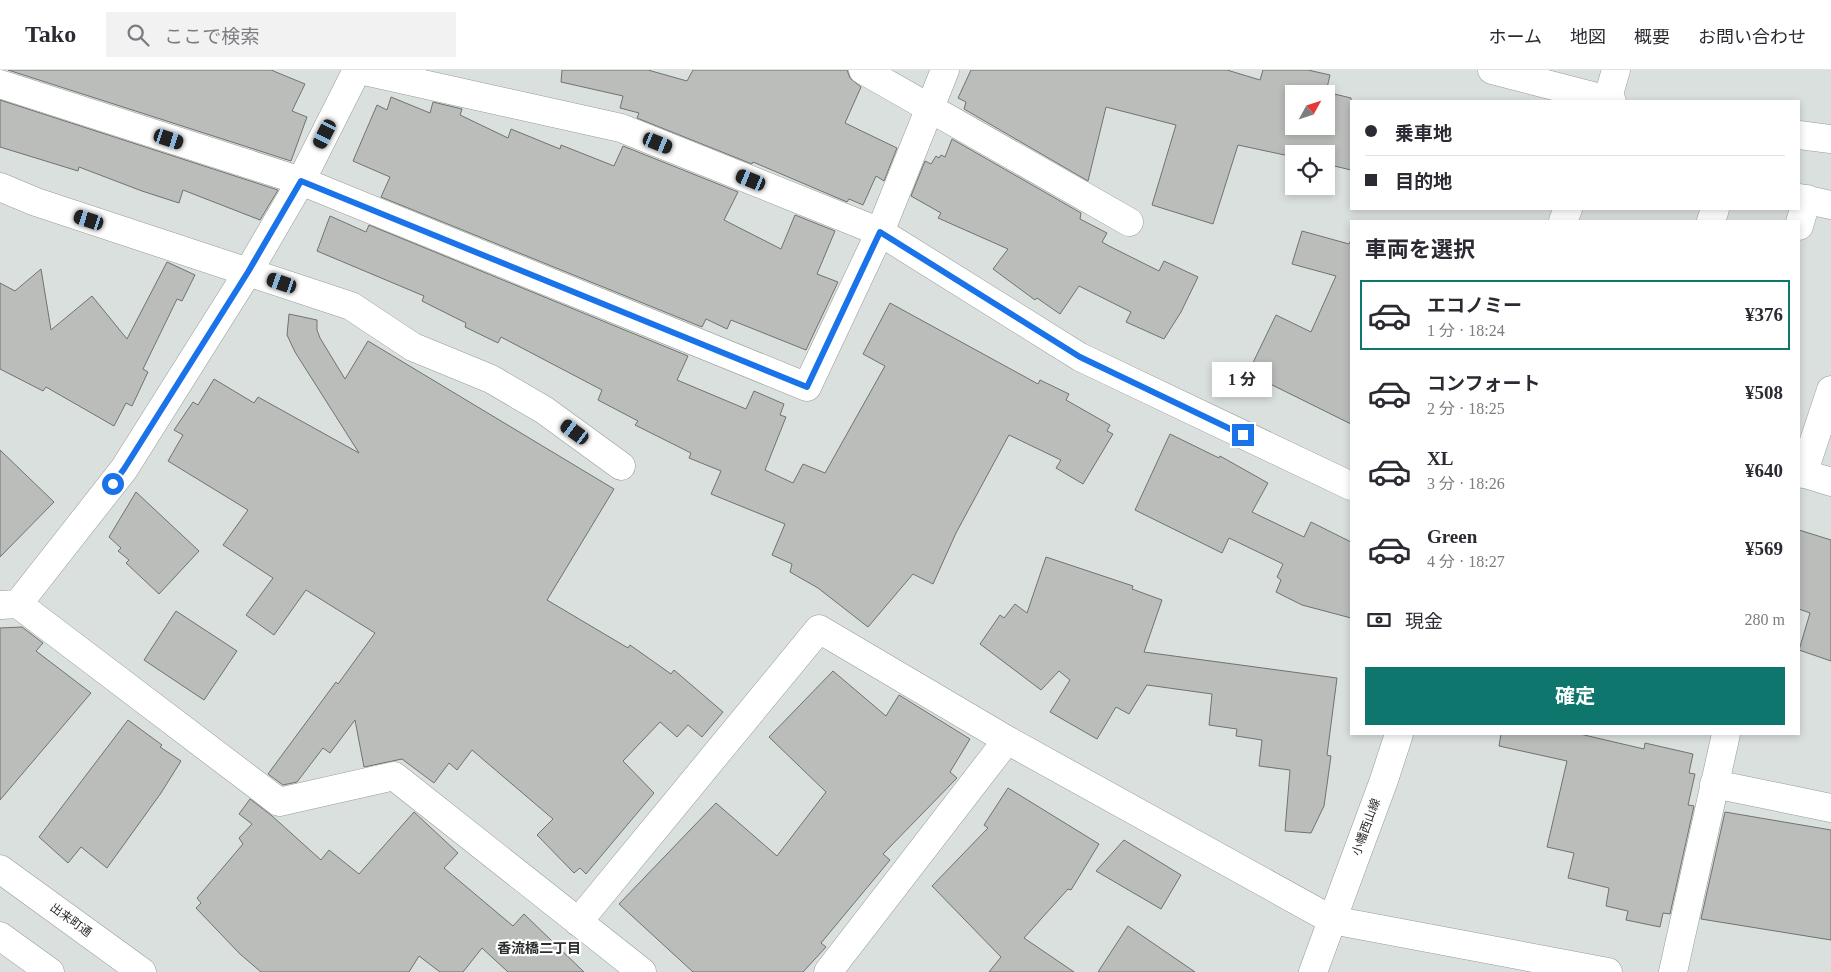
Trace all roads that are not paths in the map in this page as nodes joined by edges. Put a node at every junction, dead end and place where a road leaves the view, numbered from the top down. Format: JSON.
{"nodes":[{"id":1,"x":359,"y":70,"type":"edge"},
{"id":2,"x":863,"y":70,"type":"edge"},
{"id":3,"x":945,"y":70,"type":"edge"},
{"id":4,"x":1492,"y":70,"type":"edge"},
{"id":5,"x":1615,"y":72,"type":"edge"},
{"id":6,"x":0,"y":84,"type":"edge"},
{"id":7,"x":1604,"y":100,"type":"edge"},
{"id":8,"x":1608,"y":100,"type":"edge"},
{"id":9,"x":930,"y":109,"type":"junction"},
{"id":10,"x":1800,"y":135,"type":"edge"},
{"id":11,"x":1831,"y":140,"type":"edge"},
{"id":12,"x":301,"y":181,"type":"junction"},
{"id":13,"x":0,"y":187,"type":"edge"},
{"id":14,"x":1812,"y":201,"type":"edge"},
{"id":15,"x":1129,"y":222,"type":"dead end"},
{"id":16,"x":1800,"y":224,"type":"edge"},
{"id":17,"x":880,"y":232,"type":"junction"},
{"id":18,"x":248,"y":272,"type":"junction"},
{"id":19,"x":1831,"y":390,"type":"edge"},
{"id":20,"x":621,"y":466,"type":"dead end"},
{"id":21,"x":1801,"y":473,"type":"edge"},
{"id":22,"x":1831,"y":482,"type":"edge"},
{"id":23,"x":1350,"y":486,"type":"edge"},
{"id":24,"x":9,"y":604,"type":"edge"},
{"id":25,"x":1399,"y":735,"type":"edge"},
{"id":26,"x":1726,"y":735,"type":"edge"},
{"id":27,"x":1007,"y":740,"type":"junction"},
{"id":28,"x":1714,"y":784,"type":"junction"},
{"id":29,"x":1831,"y":808,"type":"edge"},
{"id":30,"x":0,"y":869,"type":"edge"},
{"id":31,"x":1332,"y":920,"type":"junction"},
{"id":32,"x":578,"y":922,"type":"junction"},
{"id":33,"x":0,"y":936,"type":"edge"},
{"id":34,"x":842,"y":967,"type":"edge"},
{"id":35,"x":50,"y":972,"type":"edge"},
{"id":36,"x":142,"y":972,"type":"edge"},
{"id":37,"x":642,"y":972,"type":"edge"},
{"id":38,"x":1313,"y":972,"type":"edge"},
{"id":39,"x":1608,"y":972,"type":"edge"},
{"id":40,"x":1673,"y":972,"type":"edge"}],
"edges":[{"from":1,"to":12,"type":"street"},
{"from":1,"to":17,"type":"street"},
{"from":2,"to":9,"type":"street"},
{"from":3,"to":9,"type":"street"},
{"from":4,"to":7,"type":"street"},
{"from":5,"to":8,"type":"street"},
{"from":6,"to":12,"type":"street"},
{"from":9,"to":15,"type":"street"},
{"from":9,"to":17,"type":"street"},
{"from":10,"to":11,"type":"street"},
{"from":12,"to":17,"type":"street"},
{"from":12,"to":18,"type":"street"},
{"from":13,"to":18,"type":"street"},
{"from":14,"to":16,"type":"street"},
{"from":17,"to":23,"type":"street"},
{"from":18,"to":20,"type":"street"},
{"from":18,"to":24,"type":"street"},
{"from":19,"to":21,"type":"street"},
{"from":21,"to":22,"type":"street"},
{"from":24,"to":32,"type":"street"},
{"from":25,"to":31,"type":"street","name":"小幡西山線"},
{"from":26,"to":28,"type":"street"},
{"from":27,"to":31,"type":"street"},
{"from":27,"to":32,"type":"street"},
{"from":27,"to":34,"type":"street"},
{"from":28,"to":29,"type":"street"},
{"from":28,"to":40,"type":"street"},
{"from":30,"to":36,"type":"street","name":"出来町通"},
{"from":31,"to":38,"type":"street","name":"小幡西山線"},
{"from":31,"to":39,"type":"street"},
{"from":32,"to":37,"type":"street"},
{"from":33,"to":35,"type":"street"}]}
